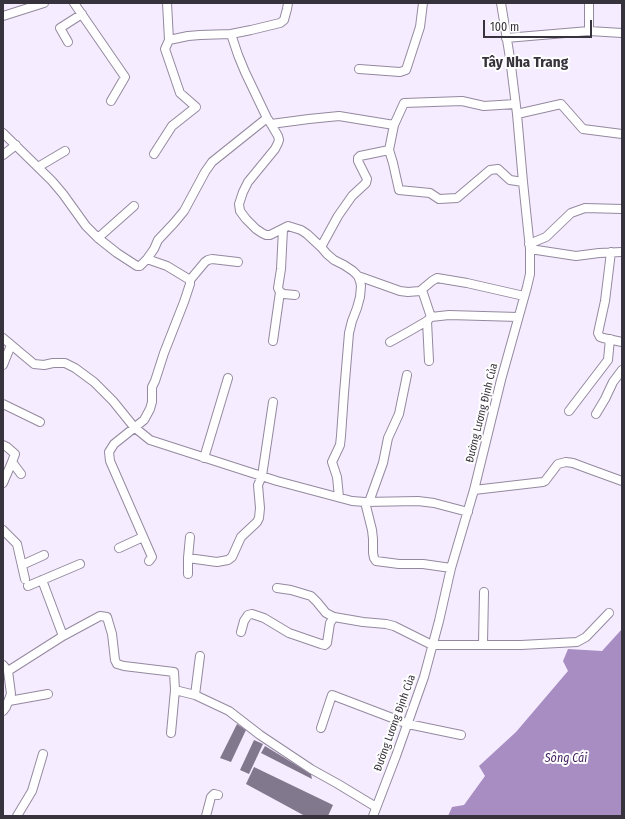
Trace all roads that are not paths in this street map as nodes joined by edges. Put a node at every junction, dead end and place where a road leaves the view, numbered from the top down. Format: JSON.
{"nodes":[{"id":1,"x":44,"y":3,"type":"edge"},
{"id":2,"x":74,"y":3,"type":"edge"},
{"id":3,"x":167,"y":3,"type":"edge"},
{"id":4,"x":288,"y":3,"type":"edge"},
{"id":5,"x":423,"y":3,"type":"edge"},
{"id":6,"x":501,"y":3,"type":"edge"},
{"id":7,"x":589,"y":3,"type":"edge"},
{"id":8,"x":82,"y":14,"type":"junction"},
{"id":9,"x":3,"y":16,"type":"edge"},
{"id":10,"x":589,"y":31,"type":"junction"},
{"id":11,"x":622,"y":33,"type":"edge"},
{"id":12,"x":230,"y":34,"type":"junction"},
{"id":13,"x":506,"y":38,"type":"junction"},
{"id":14,"x":169,"y":40,"type":"junction"},
{"id":15,"x":68,"y":42,"type":"dead end"},
{"id":16,"x":359,"y":69,"type":"dead end"},
{"id":17,"x":111,"y":101,"type":"dead end"},
{"id":18,"x":516,"y":104,"type":"junction"},
{"id":19,"x":517,"y":114,"type":"junction"},
{"id":20,"x":269,"y":121,"type":"junction"},
{"id":21,"x":394,"y":124,"type":"junction"},
{"id":22,"x":3,"y":133,"type":"edge"},
{"id":23,"x":622,"y":134,"type":"edge"},
{"id":24,"x":16,"y":145,"type":"junction"},
{"id":25,"x":65,"y":150,"type":"dead end"},
{"id":26,"x":389,"y":150,"type":"junction"},
{"id":27,"x":154,"y":154,"type":"dead end"},
{"id":28,"x":3,"y":155,"type":"edge"},
{"id":29,"x":38,"y":167,"type":"junction"},
{"id":30,"x":523,"y":182,"type":"junction"},
{"id":31,"x":134,"y":206,"type":"dead end"},
{"id":32,"x":622,"y":209,"type":"edge"},
{"id":33,"x":283,"y":229,"type":"junction"},
{"id":34,"x":98,"y":238,"type":"junction"},
{"id":35,"x":530,"y":246,"type":"junction"},
{"id":36,"x":321,"y":247,"type":"junction"},
{"id":37,"x":611,"y":252,"type":"junction"},
{"id":38,"x":622,"y":252,"type":"edge"},
{"id":39,"x":147,"y":259,"type":"junction"},
{"id":40,"x":238,"y":262,"type":"dead end"},
{"id":41,"x":359,"y":278,"type":"junction"},
{"id":42,"x":190,"y":280,"type":"junction"},
{"id":43,"x":422,"y":290,"type":"junction"},
{"id":44,"x":280,"y":292,"type":"junction"},
{"id":45,"x":294,"y":295,"type":"dead end"},
{"id":46,"x":524,"y":296,"type":"junction"},
{"id":47,"x":518,"y":317,"type":"junction"},
{"id":48,"x":429,"y":319,"type":"junction"},
{"id":49,"x":3,"y":338,"type":"edge"},
{"id":50,"x":610,"y":339,"type":"junction"},
{"id":51,"x":273,"y":341,"type":"dead end"},
{"id":52,"x":390,"y":342,"type":"dead end"},
{"id":53,"x":622,"y":342,"type":"edge"},
{"id":54,"x":11,"y":345,"type":"junction"},
{"id":55,"x":5,"y":356,"type":"edge"},
{"id":56,"x":429,"y":361,"type":"dead end"},
{"id":57,"x":3,"y":365,"type":"edge"},
{"id":58,"x":622,"y":370,"type":"edge"},
{"id":59,"x":407,"y":375,"type":"dead end"},
{"id":60,"x":228,"y":378,"type":"dead end"},
{"id":61,"x":273,"y":402,"type":"dead end"},
{"id":62,"x":3,"y":404,"type":"edge"},
{"id":63,"x":569,"y":411,"type":"dead end"},
{"id":64,"x":596,"y":414,"type":"dead end"},
{"id":65,"x":40,"y":422,"type":"dead end"},
{"id":66,"x":134,"y":427,"type":"junction"},
{"id":67,"x":3,"y":445,"type":"edge"},
{"id":68,"x":204,"y":458,"type":"junction"},
{"id":69,"x":12,"y":462,"type":"junction"},
{"id":70,"x":21,"y":474,"type":"dead end"},
{"id":71,"x":262,"y":476,"type":"junction"},
{"id":72,"x":622,"y":481,"type":"edge"},
{"id":73,"x":3,"y":483,"type":"edge"},
{"id":74,"x":474,"y":490,"type":"junction"},
{"id":75,"x":339,"y":497,"type":"junction"},
{"id":76,"x":367,"y":502,"type":"junction"},
{"id":77,"x":468,"y":512,"type":"junction"},
{"id":78,"x":3,"y":530,"type":"edge"},
{"id":79,"x":143,"y":537,"type":"junction"},
{"id":80,"x":190,"y":537,"type":"dead end"},
{"id":81,"x":118,"y":548,"type":"dead end"},
{"id":82,"x":44,"y":555,"type":"dead end"},
{"id":83,"x":188,"y":558,"type":"junction"},
{"id":84,"x":149,"y":561,"type":"dead end"},
{"id":85,"x":80,"y":564,"type":"dead end"},
{"id":86,"x":22,"y":565,"type":"junction"},
{"id":87,"x":451,"y":568,"type":"junction"},
{"id":88,"x":188,"y":574,"type":"dead end"},
{"id":89,"x":42,"y":580,"type":"junction"},
{"id":90,"x":278,"y":588,"type":"dead end"},
{"id":91,"x":484,"y":592,"type":"dead end"},
{"id":92,"x":609,"y":613,"type":"dead end"},
{"id":93,"x":334,"y":617,"type":"junction"},
{"id":94,"x":241,"y":632,"type":"dead end"},
{"id":95,"x":63,"y":636,"type":"junction"},
{"id":96,"x":483,"y":644,"type":"junction"},
{"id":97,"x":432,"y":645,"type":"junction"},
{"id":98,"x":200,"y":656,"type":"dead end"},
{"id":99,"x":5,"y":668,"type":"edge"},
{"id":100,"x":175,"y":690,"type":"junction"},
{"id":101,"x":48,"y":694,"type":"dead end"},
{"id":102,"x":196,"y":695,"type":"junction"},
{"id":103,"x":9,"y":701,"type":"junction"},
{"id":104,"x":3,"y":711,"type":"edge"},
{"id":105,"x":408,"y":724,"type":"junction"},
{"id":106,"x":321,"y":728,"type":"dead end"},
{"id":107,"x":171,"y":733,"type":"dead end"},
{"id":108,"x":462,"y":735,"type":"dead end"},
{"id":109,"x":43,"y":754,"type":"dead end"},
{"id":110,"x":218,"y":795,"type":"dead end"},
{"id":111,"x":376,"y":807,"type":"junction"},
{"id":112,"x":17,"y":816,"type":"edge"},
{"id":113,"x":206,"y":816,"type":"edge"},
{"id":114,"x":373,"y":816,"type":"edge"}],
"edges":[{"from":1,"to":9,"type":"street"},
{"from":2,"to":8,"type":"street"},
{"from":3,"to":14,"type":"street"},
{"from":4,"to":12,"type":"street"},
{"from":5,"to":16,"type":"street"},
{"from":6,"to":13,"type":"street","name":"Đường Lương Định Của"},
{"from":7,"to":10,"type":"street"},
{"from":8,"to":15,"type":"street"},
{"from":8,"to":17,"type":"street"},
{"from":10,"to":11,"type":"street"},
{"from":10,"to":13,"type":"street"},
{"from":12,"to":14,"type":"street"},
{"from":12,"to":20,"type":"street"},
{"from":13,"to":18,"type":"street","name":"Đường Lương Định Của"},
{"from":14,"to":27,"type":"street"},
{"from":18,"to":19,"type":"street","name":"Đường Lương Định Của"},
{"from":18,"to":21,"type":"street"},
{"from":19,"to":23,"type":"street"},
{"from":19,"to":30,"type":"street","name":"Đường Lương Định Của"},
{"from":20,"to":21,"type":"street"},
{"from":20,"to":33,"type":"street"},
{"from":20,"to":39,"type":"street"},
{"from":21,"to":26,"type":"street"},
{"from":22,"to":24,"type":"street"},
{"from":24,"to":28,"type":"street"},
{"from":24,"to":29,"type":"street"},
{"from":25,"to":29,"type":"street"},
{"from":26,"to":30,"type":"street"},
{"from":26,"to":36,"type":"street"},
{"from":29,"to":34,"type":"street"},
{"from":30,"to":35,"type":"street","name":"Đường Lương Định Của"},
{"from":31,"to":34,"type":"street"},
{"from":32,"to":35,"type":"street"},
{"from":33,"to":36,"type":"street"},
{"from":33,"to":44,"type":"street"},
{"from":34,"to":39,"type":"street"},
{"from":35,"to":37,"type":"street"},
{"from":35,"to":46,"type":"street","name":"Đường Lương Định Của"},
{"from":36,"to":41,"type":"street"},
{"from":37,"to":38,"type":"street"},
{"from":37,"to":50,"type":"street"},
{"from":39,"to":42,"type":"street"},
{"from":40,"to":42,"type":"street"},
{"from":41,"to":43,"type":"street"},
{"from":41,"to":75,"type":"street"},
{"from":42,"to":66,"type":"street"},
{"from":43,"to":46,"type":"street"},
{"from":43,"to":48,"type":"street"},
{"from":44,"to":45,"type":"street"},
{"from":44,"to":51,"type":"street"},
{"from":46,"to":47,"type":"street","name":"Đường Lương Định Của"},
{"from":47,"to":48,"type":"street"},
{"from":47,"to":74,"type":"street","name":"Đường Lương Định Của"},
{"from":48,"to":52,"type":"street"},
{"from":48,"to":56,"type":"street"},
{"from":49,"to":54,"type":"street"},
{"from":50,"to":53,"type":"street"},
{"from":50,"to":63,"type":"street"},
{"from":54,"to":55,"type":"street"},
{"from":54,"to":66,"type":"street"},
{"from":55,"to":57,"type":"street"},
{"from":58,"to":64,"type":"street"},
{"from":59,"to":76,"type":"street"},
{"from":60,"to":68,"type":"street"},
{"from":61,"to":71,"type":"street"},
{"from":62,"to":65,"type":"street"},
{"from":66,"to":68,"type":"street"},
{"from":66,"to":79,"type":"street"},
{"from":67,"to":69,"type":"street"},
{"from":68,"to":71,"type":"street"},
{"from":69,"to":70,"type":"street"},
{"from":69,"to":73,"type":"street"},
{"from":71,"to":75,"type":"street"},
{"from":71,"to":83,"type":"street"},
{"from":72,"to":74,"type":"street"},
{"from":74,"to":77,"type":"street","name":"Đường Lương Định Của"},
{"from":75,"to":76,"type":"street"},
{"from":76,"to":77,"type":"street"},
{"from":76,"to":87,"type":"street"},
{"from":77,"to":87,"type":"street","name":"Đường Lương Định Của"},
{"from":78,"to":86,"type":"street"},
{"from":79,"to":81,"type":"street"},
{"from":79,"to":84,"type":"street"},
{"from":80,"to":83,"type":"street"},
{"from":82,"to":86,"type":"street"},
{"from":83,"to":88,"type":"street"},
{"from":85,"to":89,"type":"street"},
{"from":86,"to":89,"type":"street"},
{"from":87,"to":97,"type":"street","name":"Đường Lương Định Của"},
{"from":89,"to":95,"type":"street"},
{"from":90,"to":93,"type":"street"},
{"from":91,"to":96,"type":"street"},
{"from":92,"to":96,"type":"street"},
{"from":93,"to":94,"type":"street"},
{"from":93,"to":97,"type":"street"},
{"from":95,"to":99,"type":"street"},
{"from":95,"to":100,"type":"street"},
{"from":96,"to":97,"type":"street"},
{"from":97,"to":105,"type":"street","name":"Đường Lương Định Của"},
{"from":98,"to":102,"type":"street"},
{"from":99,"to":103,"type":"street"},
{"from":100,"to":102,"type":"street"},
{"from":100,"to":107,"type":"street"},
{"from":101,"to":103,"type":"street"},
{"from":102,"to":111,"type":"street"},
{"from":103,"to":104,"type":"street"},
{"from":105,"to":106,"type":"street"},
{"from":105,"to":108,"type":"street"},
{"from":105,"to":111,"type":"street","name":"Đường Lương Định Của"},
{"from":109,"to":112,"type":"street"},
{"from":110,"to":113,"type":"street"},
{"from":111,"to":114,"type":"street","name":"Đường Lương Định Của"}]}
